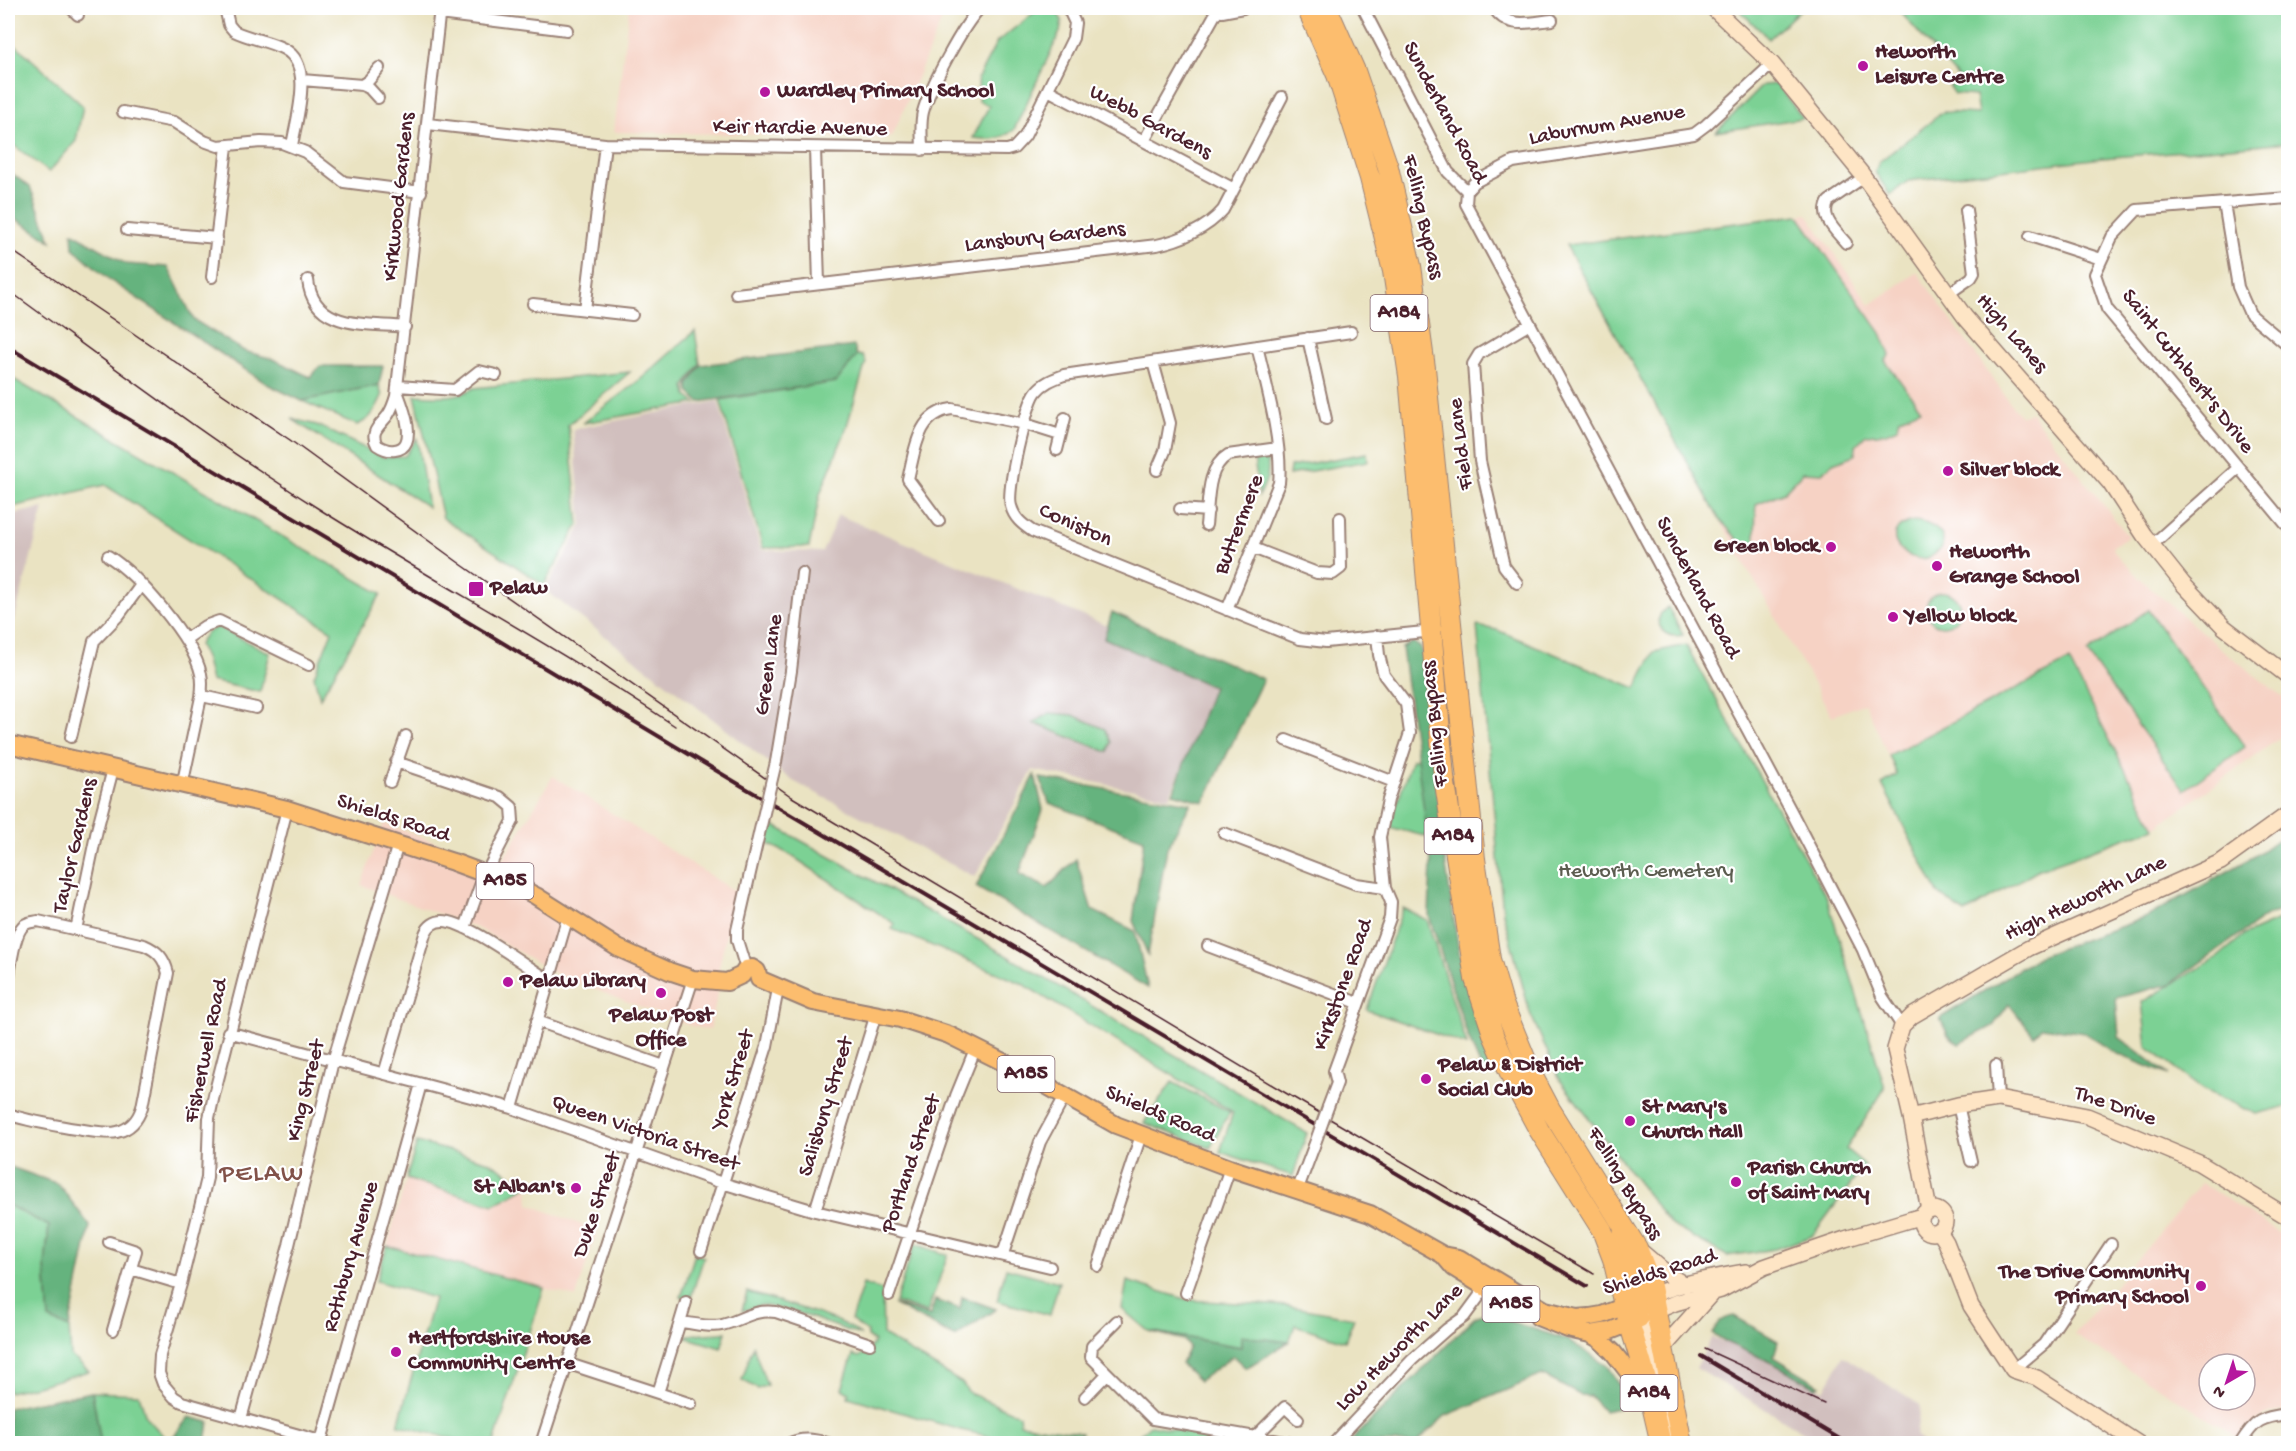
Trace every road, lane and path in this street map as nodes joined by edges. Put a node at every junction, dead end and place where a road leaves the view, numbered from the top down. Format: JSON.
{"nodes":[{"id":1,"x":225,"y":8,"type":"edge"},
{"id":2,"x":980,"y":8,"type":"edge"},
{"id":3,"x":1068,"y":8,"type":"edge"},
{"id":4,"x":1243,"y":8,"type":"edge"},
{"id":5,"x":1307,"y":8,"type":"edge"},
{"id":6,"x":1327,"y":8,"type":"edge"},
{"id":7,"x":1363,"y":8,"type":"edge"},
{"id":8,"x":1494,"y":8,"type":"edge"},
{"id":9,"x":1713,"y":8,"type":"edge"},
{"id":10,"x":1214,"y":9,"type":"edge"},
{"id":11,"x":439,"y":10,"type":"edge"},
{"id":12,"x":1552,"y":20,"type":"dead end"},
{"id":13,"x":567,"y":30,"type":"dead end"},
{"id":14,"x":1772,"y":63,"type":"junction"},
{"id":15,"x":379,"y":68,"type":"dead end"},
{"id":16,"x":302,"y":80,"type":"junction"},
{"id":17,"x":362,"y":85,"type":"junction"},
{"id":18,"x":1048,"y":90,"type":"junction"},
{"id":19,"x":1282,"y":97,"type":"dead end"},
{"id":20,"x":378,"y":98,"type":"dead end"},
{"id":21,"x":123,"y":112,"type":"dead end"},
{"id":22,"x":428,"y":124,"type":"junction"},
{"id":23,"x":1144,"y":141,"type":"junction"},
{"id":24,"x":605,"y":144,"type":"junction"},
{"id":25,"x":227,"y":146,"type":"junction"},
{"id":26,"x":292,"y":146,"type":"junction"},
{"id":27,"x":814,"y":148,"type":"junction"},
{"id":28,"x":922,"y":150,"type":"junction"},
{"id":29,"x":1864,"y":177,"type":"junction"},
{"id":30,"x":1234,"y":189,"type":"junction"},
{"id":31,"x":1467,"y":191,"type":"junction"},
{"id":32,"x":421,"y":192,"type":"junction"},
{"id":33,"x":2289,"y":198,"type":"edge"},
{"id":34,"x":2224,"y":203,"type":"junction"},
{"id":35,"x":1965,"y":210,"type":"dead end"},
{"id":36,"x":127,"y":230,"type":"dead end"},
{"id":37,"x":2030,"y":236,"type":"dead end"},
{"id":38,"x":217,"y":237,"type":"junction"},
{"id":39,"x":1846,"y":243,"type":"dead end"},
{"id":40,"x":2101,"y":260,"type":"junction"},
{"id":41,"x":212,"y":277,"type":"dead end"},
{"id":42,"x":308,"y":280,"type":"dead end"},
{"id":43,"x":819,"y":284,"type":"junction"},
{"id":44,"x":736,"y":294,"type":"dead end"},
{"id":45,"x":1948,"y":294,"type":"junction"},
{"id":46,"x":533,"y":304,"type":"dead end"},
{"id":47,"x":585,"y":310,"type":"junction"},
{"id":48,"x":632,"y":315,"type":"dead end"},
{"id":49,"x":1530,"y":324,"type":"junction"},
{"id":50,"x":405,"y":327,"type":"junction"},
{"id":51,"x":1351,"y":332,"type":"dead end"},
{"id":52,"x":1308,"y":338,"type":"junction"},
{"id":53,"x":1257,"y":346,"type":"junction"},
{"id":54,"x":2289,"y":346,"type":"edge"},
{"id":55,"x":1153,"y":362,"type":"junction"},
{"id":56,"x":496,"y":375,"type":"dead end"},
{"id":57,"x":397,"y":388,"type":"junction"},
{"id":58,"x":1065,"y":418,"type":"dead end"},
{"id":59,"x":1326,"y":419,"type":"dead end"},
{"id":60,"x":1025,"y":424,"type":"junction"},
{"id":61,"x":1060,"y":435,"type":"junction"},
{"id":62,"x":1278,"y":448,"type":"junction"},
{"id":63,"x":1057,"y":450,"type":"dead end"},
{"id":64,"x":2238,"y":468,"type":"junction"},
{"id":65,"x":1157,"y":470,"type":"dead end"},
{"id":66,"x":1180,"y":509,"type":"dead end"},
{"id":67,"x":1208,"y":511,"type":"junction"},
{"id":68,"x":1340,"y":518,"type":"dead end"},
{"id":69,"x":939,"y":521,"type":"dead end"},
{"id":70,"x":1206,"y":525,"type":"dead end"},
{"id":71,"x":2289,"y":527,"type":"edge"},
{"id":72,"x":2152,"y":545,"type":"junction"},
{"id":73,"x":1253,"y":548,"type":"junction"},
{"id":74,"x":108,"y":556,"type":"dead end"},
{"id":75,"x":802,"y":573,"type":"dead end"},
{"id":76,"x":1517,"y":583,"type":"dead end"},
{"id":77,"x":141,"y":585,"type":"junction"},
{"id":78,"x":1227,"y":610,"type":"junction"},
{"id":79,"x":1451,"y":628,"type":"junction"},
{"id":80,"x":1430,"y":632,"type":"junction"},
{"id":81,"x":1377,"y":636,"type":"junction"},
{"id":82,"x":186,"y":639,"type":"junction"},
{"id":83,"x":309,"y":665,"type":"dead end"},
{"id":84,"x":2289,"y":676,"type":"edge"},
{"id":85,"x":202,"y":696,"type":"junction"},
{"id":86,"x":256,"y":708,"type":"dead end"},
{"id":87,"x":406,"y":736,"type":"dead end"},
{"id":88,"x":71,"y":737,"type":"dead end"},
{"id":89,"x":1286,"y":740,"type":"dead end"},
{"id":90,"x":8,"y":744,"type":"edge"},
{"id":91,"x":396,"y":762,"type":"junction"},
{"id":92,"x":113,"y":770,"type":"junction"},
{"id":93,"x":390,"y":782,"type":"dead end"},
{"id":94,"x":1394,"y":782,"type":"junction"},
{"id":95,"x":182,"y":786,"type":"junction"},
{"id":96,"x":287,"y":809,"type":"junction"},
{"id":97,"x":2289,"y":814,"type":"edge"},
{"id":98,"x":1224,"y":833,"type":"dead end"},
{"id":99,"x":398,"y":844,"type":"junction"},
{"id":100,"x":486,"y":874,"type":"junction"},
{"id":101,"x":1385,"y":888,"type":"junction"},
{"id":102,"x":568,"y":916,"type":"junction"},
{"id":103,"x":465,"y":928,"type":"junction"},
{"id":104,"x":76,"y":930,"type":"junction"},
{"id":105,"x":1209,"y":946,"type":"dead end"},
{"id":106,"x":749,"y":974,"type":"junction"},
{"id":107,"x":693,"y":979,"type":"junction"},
{"id":108,"x":549,"y":980,"type":"junction"},
{"id":109,"x":8,"y":983,"type":"edge"},
{"id":110,"x":778,"y":989,"type":"junction"},
{"id":111,"x":1358,"y":1003,"type":"junction"},
{"id":112,"x":876,"y":1014,"type":"junction"},
{"id":113,"x":537,"y":1021,"type":"junction"},
{"id":114,"x":1902,"y":1026,"type":"junction"},
{"id":115,"x":228,"y":1032,"type":"junction"},
{"id":116,"x":976,"y":1047,"type":"junction"},
{"id":117,"x":333,"y":1061,"type":"junction"},
{"id":118,"x":1996,"y":1065,"type":"dead end"},
{"id":119,"x":664,"y":1066,"type":"junction"},
{"id":120,"x":384,"y":1074,"type":"junction"},
{"id":121,"x":421,"y":1084,"type":"junction"},
{"id":122,"x":1065,"y":1096,"type":"junction"},
{"id":123,"x":1998,"y":1099,"type":"junction"},
{"id":124,"x":1958,"y":1105,"type":"junction"},
{"id":125,"x":512,"y":1108,"type":"junction"},
{"id":126,"x":8,"y":1114,"type":"edge"},
{"id":127,"x":1911,"y":1117,"type":"junction"},
{"id":128,"x":1141,"y":1135,"type":"junction"},
{"id":129,"x":1569,"y":1140,"type":"junction"},
{"id":130,"x":637,"y":1152,"type":"junction"},
{"id":131,"x":1971,"y":1161,"type":"dead end"},
{"id":132,"x":1230,"y":1168,"type":"junction"},
{"id":133,"x":722,"y":1183,"type":"junction"},
{"id":134,"x":1297,"y":1191,"type":"junction"},
{"id":135,"x":815,"y":1211,"type":"junction"},
{"id":136,"x":2289,"y":1217,"type":"edge"},
{"id":137,"x":1621,"y":1220,"type":"junction"},
{"id":138,"x":1928,"y":1221,"type":"junction"},
{"id":139,"x":909,"y":1234,"type":"junction"},
{"id":140,"x":109,"y":1242,"type":"dead end"},
{"id":141,"x":2111,"y":1244,"type":"dead end"},
{"id":142,"x":1635,"y":1245,"type":"junction"},
{"id":143,"x":701,"y":1251,"type":"dead end"},
{"id":144,"x":1003,"y":1254,"type":"junction"},
{"id":145,"x":1098,"y":1266,"type":"dead end"},
{"id":146,"x":1050,"y":1267,"type":"dead end"},
{"id":147,"x":131,"y":1269,"type":"junction"},
{"id":148,"x":1755,"y":1271,"type":"junction"},
{"id":149,"x":181,"y":1284,"type":"junction"},
{"id":150,"x":1489,"y":1284,"type":"junction"},
{"id":151,"x":1685,"y":1285,"type":"junction"},
{"id":152,"x":1186,"y":1293,"type":"dead end"},
{"id":153,"x":1712,"y":1293,"type":"junction"},
{"id":154,"x":889,"y":1295,"type":"dead end"},
{"id":155,"x":686,"y":1302,"type":"dead end"},
{"id":156,"x":1642,"y":1308,"type":"junction"},
{"id":157,"x":1117,"y":1321,"type":"dead end"},
{"id":158,"x":680,"y":1322,"type":"junction"},
{"id":159,"x":113,"y":1330,"type":"dead end"},
{"id":160,"x":1590,"y":1334,"type":"junction"},
{"id":161,"x":863,"y":1346,"type":"dead end"},
{"id":162,"x":1664,"y":1347,"type":"junction"},
{"id":163,"x":566,"y":1363,"type":"junction"},
{"id":164,"x":2013,"y":1370,"type":"junction"},
{"id":165,"x":1107,"y":1374,"type":"junction"},
{"id":166,"x":658,"y":1393,"type":"junction"},
{"id":167,"x":1085,"y":1396,"type":"dead end"},
{"id":168,"x":1650,"y":1400,"type":"junction"},
{"id":169,"x":691,"y":1404,"type":"dead end"},
{"id":170,"x":2289,"y":1414,"type":"edge"},
{"id":171,"x":241,"y":1419,"type":"junction"},
{"id":172,"x":1298,"y":1419,"type":"dead end"},
{"id":173,"x":1255,"y":1437,"type":"junction"},
{"id":174,"x":326,"y":1442,"type":"edge"},
{"id":175,"x":540,"y":1443,"type":"edge"},
{"id":176,"x":788,"y":1443,"type":"edge"},
{"id":177,"x":830,"y":1443,"type":"edge"},
{"id":178,"x":1296,"y":1443,"type":"edge"},
{"id":179,"x":1332,"y":1443,"type":"edge"},
{"id":180,"x":1662,"y":1443,"type":"edge"},
{"id":181,"x":1682,"y":1443,"type":"edge"},
{"id":182,"x":2139,"y":1443,"type":"edge"},
{"id":183,"x":2240,"y":1443,"type":"edge"}],
"edges":[{"from":1,"to":16,"type":"street"},
{"from":2,"to":28,"type":"street"},
{"from":3,"to":18,"type":"street","name":"Keir Hardie Avenue"},
{"from":4,"to":10,"type":"street"},
{"from":5,"to":80,"type":"highway","name":"Felling Bypass","number":"A184"},
{"from":6,"to":79,"type":"highway","name":"Felling Bypass","number":"A184"},
{"from":7,"to":31,"type":"street","name":"Sunderland Road"},
{"from":8,"to":12,"type":"street"},
{"from":9,"to":14,"type":"street","name":"High Lanes"},
{"from":10,"to":23,"type":"street"},
{"from":11,"to":13,"type":"street"},
{"from":11,"to":22,"type":"street","name":"Kirkwood Gardens"},
{"from":14,"to":29,"type":"street","name":"High Lanes"},
{"from":14,"to":31,"type":"street","name":"Laburnum Avenue"},
{"from":15,"to":17,"type":"street"},
{"from":16,"to":17,"type":"street"},
{"from":16,"to":26,"type":"street"},
{"from":17,"to":20,"type":"street"},
{"from":18,"to":23,"type":"street","name":"Webb Gardens"},
{"from":18,"to":28,"type":"street","name":"Keir Hardie Avenue"},
{"from":19,"to":30,"type":"street","name":"Lansbury Gardens"},
{"from":21,"to":25,"type":"street"},
{"from":22,"to":24,"type":"street","name":"Keir Hardie Avenue"},
{"from":22,"to":32,"type":"street","name":"Kirkwood Gardens"},
{"from":23,"to":30,"type":"street","name":"Webb Gardens"},
{"from":24,"to":27,"type":"street","name":"Keir Hardie Avenue"},
{"from":24,"to":47,"type":"street"},
{"from":25,"to":26,"type":"street"},
{"from":25,"to":38,"type":"street"},
{"from":26,"to":32,"type":"street"},
{"from":27,"to":28,"type":"street","name":"Keir Hardie Avenue"},
{"from":27,"to":43,"type":"street"},
{"from":29,"to":39,"type":"street"},
{"from":29,"to":45,"type":"street","name":"High Lanes"},
{"from":30,"to":43,"type":"street","name":"Lansbury Gardens"},
{"from":31,"to":49,"type":"street","name":"Sunderland Road"},
{"from":32,"to":50,"type":"street","name":"Kirkwood Gardens"},
{"from":33,"to":34,"type":"street","name":"Saint Cuthbert's Drive"},
{"from":34,"to":40,"type":"street","name":"Saint Cuthbert's Drive"},
{"from":34,"to":54,"type":"street"},
{"from":35,"to":45,"type":"street"},
{"from":36,"to":38,"type":"street"},
{"from":37,"to":40,"type":"street"},
{"from":38,"to":41,"type":"street"},
{"from":40,"to":64,"type":"street","name":"Saint Cuthbert's Drive"},
{"from":42,"to":50,"type":"street"},
{"from":43,"to":44,"type":"street","name":"Lansbury Gardens"},
{"from":45,"to":72,"type":"street","name":"High Lanes"},
{"from":46,"to":47,"type":"street"},
{"from":47,"to":48,"type":"street"},
{"from":49,"to":76,"type":"street","name":"Field Lane"},
{"from":49,"to":114,"type":"street","name":"Sunderland Road"},
{"from":50,"to":57,"type":"street","name":"Kirkwood Gardens"},
{"from":51,"to":52,"type":"street","name":"Coniston"},
{"from":52,"to":53,"type":"street","name":"Coniston"},
{"from":52,"to":59,"type":"street"},
{"from":53,"to":55,"type":"street","name":"Coniston"},
{"from":53,"to":62,"type":"street","name":"Buttermere"},
{"from":55,"to":60,"type":"street","name":"Coniston"},
{"from":55,"to":65,"type":"street"},
{"from":56,"to":57,"type":"street"},
{"from":57,"to":57,"type":"street","name":"Kirkwood Gardens"},
{"from":58,"to":61,"type":"street"},
{"from":60,"to":61,"type":"street"},
{"from":60,"to":69,"type":"street"},
{"from":60,"to":78,"type":"street","name":"Coniston"},
{"from":61,"to":63,"type":"street"},
{"from":62,"to":67,"type":"street"},
{"from":62,"to":73,"type":"street","name":"Buttermere"},
{"from":64,"to":71,"type":"street","name":"Saint Cuthbert's Drive"},
{"from":64,"to":72,"type":"street"},
{"from":66,"to":67,"type":"street"},
{"from":67,"to":70,"type":"street"},
{"from":68,"to":73,"type":"street"},
{"from":72,"to":84,"type":"street","name":"High Lanes"},
{"from":73,"to":78,"type":"street","name":"Buttermere"},
{"from":74,"to":77,"type":"street"},
{"from":75,"to":106,"type":"street","name":"Green Lane","bridge":true},
{"from":77,"to":82,"type":"street"},
{"from":77,"to":88,"type":"street"},
{"from":78,"to":81,"type":"street","name":"Coniston"},
{"from":79,"to":80,"type":"street","name":"Coniston"},
{"from":79,"to":129,"type":"highway","name":"Felling Bypass","number":"A184"},
{"from":80,"to":81,"type":"street","name":"Coniston"},
{"from":80,"to":156,"type":"highway","name":"Felling Bypass","number":"A184"},
{"from":81,"to":94,"type":"street","name":"Kirkstone Road"},
{"from":82,"to":83,"type":"street"},
{"from":82,"to":85,"type":"street"},
{"from":85,"to":86,"type":"street"},
{"from":85,"to":95,"type":"street"},
{"from":87,"to":91,"type":"street"},
{"from":89,"to":94,"type":"street"},
{"from":90,"to":92,"type":"main road","name":"Shields Road","number":"A185"},
{"from":91,"to":93,"type":"street"},
{"from":91,"to":100,"type":"street"},
{"from":92,"to":95,"type":"main road","name":"Shields Road","number":"A185"},
{"from":92,"to":104,"type":"street","name":"Taylor Gardens"},
{"from":94,"to":101,"type":"street","name":"Kirkstone Road"},
{"from":95,"to":96,"type":"main road","name":"Shields Road","number":"A185"},
{"from":96,"to":99,"type":"main road","name":"Shields Road","number":"A185"},
{"from":96,"to":115,"type":"street","name":"Fisherwell Road"},
{"from":97,"to":114,"type":"street","name":"High Heworth Lane"},
{"from":98,"to":101,"type":"street"},
{"from":99,"to":100,"type":"main road","name":"Shields Road","number":"A185"},
{"from":99,"to":117,"type":"street","name":"King Street"},
{"from":100,"to":102,"type":"main road","name":"Shields Road","number":"A185"},
{"from":100,"to":103,"type":"street"},
{"from":101,"to":111,"type":"street","name":"Kirkstone Road"},
{"from":102,"to":107,"type":"main road","name":"Shields Road","number":"A185"},
{"from":102,"to":108,"type":"street"},
{"from":103,"to":108,"type":"street"},
{"from":103,"to":120,"type":"street"},
{"from":104,"to":109,"type":"street","name":"Taylor Gardens"},
{"from":104,"to":126,"type":"street","name":"Taylor Gardens"},
{"from":105,"to":111,"type":"street"},
{"from":106,"to":107,"type":"main road","name":"Shields Road","number":"A185"},
{"from":106,"to":110,"type":"main road","name":"Shields Road","number":"A185"},
{"from":107,"to":119,"type":"street","name":"Duke Street"},
{"from":108,"to":113,"type":"street"},
{"from":110,"to":112,"type":"main road","name":"Shields Road","number":"A185"},
{"from":110,"to":133,"type":"street","name":"York Street"},
{"from":111,"to":134,"type":"street","name":"Kirkstone Road","bridge":true},
{"from":112,"to":116,"type":"main road","name":"Shields Road","number":"A185"},
{"from":112,"to":135,"type":"street","name":"Salisbury Street"},
{"from":113,"to":119,"type":"street"},
{"from":113,"to":125,"type":"street"},
{"from":114,"to":127,"type":"street"},
{"from":115,"to":117,"type":"street","name":"Queen Victoria Street"},
{"from":115,"to":149,"type":"street","name":"Fisherwell Road"},
{"from":116,"to":122,"type":"main road","name":"Shields Road","number":"A185"},
{"from":116,"to":139,"type":"street","name":"Portland Street"},
{"from":117,"to":120,"type":"street","name":"Queen Victoria Street"},
{"from":117,"to":171,"type":"street","name":"King Street"},
{"from":118,"to":123,"type":"street"},
{"from":119,"to":130,"type":"street","name":"Duke Street"},
{"from":120,"to":121,"type":"street","name":"Queen Victoria Street"},
{"from":121,"to":125,"type":"street","name":"Queen Victoria Street"},
{"from":121,"to":174,"type":"street","name":"Rothbury Avenue"},
{"from":122,"to":128,"type":"main road","name":"Shields Road","number":"A185"},
{"from":122,"to":144,"type":"street"},
{"from":123,"to":124,"type":"street","name":"The Drive"},
{"from":123,"to":136,"type":"street","name":"The Drive"},
{"from":124,"to":127,"type":"street","name":"The Drive"},
{"from":124,"to":131,"type":"street"},
{"from":125,"to":130,"type":"street","name":"Queen Victoria Street"},
{"from":127,"to":138,"type":"street"},
{"from":128,"to":132,"type":"main road","name":"Shields Road","number":"A185"},
{"from":128,"to":145,"type":"street"},
{"from":129,"to":137,"type":"highway","name":"Felling Bypass","number":"A184"},
{"from":129,"to":142,"type":"highway"},
{"from":130,"to":133,"type":"street","name":"Queen Victoria Street"},
{"from":130,"to":163,"type":"street","name":"Duke Street"},
{"from":132,"to":134,"type":"main road","name":"Shields Road","number":"A185"},
{"from":132,"to":152,"type":"street"},
{"from":133,"to":135,"type":"street","name":"Queen Victoria Street"},
{"from":133,"to":143,"type":"street","name":"York Street"},
{"from":134,"to":150,"type":"main road","name":"Shields Road","number":"A185"},
{"from":135,"to":139,"type":"street","name":"Queen Victoria Street"},
{"from":137,"to":142,"type":"highway","name":"Felling Bypass","number":"A184"},
{"from":137,"to":156,"type":"main road"},
{"from":138,"to":148,"type":"street","name":"Shields Road"},
{"from":138,"to":164,"type":"street"},
{"from":139,"to":144,"type":"street","name":"Queen Victoria Street"},
{"from":139,"to":154,"type":"street","name":"Portland Street"},
{"from":140,"to":147,"type":"street"},
{"from":141,"to":164,"type":"street"},
{"from":142,"to":151,"type":"street"},
{"from":142,"to":156,"type":"highway","name":"Felling Bypass","number":"A184"},
{"from":144,"to":146,"type":"street","name":"Queen Victoria Street"},
{"from":147,"to":149,"type":"street"},
{"from":147,"to":159,"type":"street"},
{"from":148,"to":151,"type":"street","name":"Shields Road"},
{"from":148,"to":153,"type":"street","name":"Shields Road"},
{"from":149,"to":171,"type":"street","name":"Fisherwell Road"},
{"from":150,"to":156,"type":"main road","name":"Shields Road","number":"A185"},
{"from":150,"to":160,"type":"main road","number":"A185"},
{"from":150,"to":179,"type":"street","name":"Low Heworth Lane"},
{"from":151,"to":156,"type":"street","name":"Shields Road"},
{"from":153,"to":156,"type":"street","name":"Shields Road"},
{"from":153,"to":162,"type":"street"},
{"from":155,"to":158,"type":"street"},
{"from":156,"to":160,"type":"main road","name":"Shields Road","number":"A185"},
{"from":156,"to":162,"type":"highway","name":"Felling Bypass","number":"A184"},
{"from":156,"to":168,"type":"highway","name":"Felling Bypass","number":"A184"},
{"from":156,"to":180,"type":"street"},
{"from":157,"to":165,"type":"street"},
{"from":158,"to":161,"type":"street"},
{"from":158,"to":166,"type":"street"},
{"from":160,"to":168,"type":"main road","number":"A185"},
{"from":162,"to":181,"type":"highway","name":"Felling Bypass","number":"A184"},
{"from":163,"to":166,"type":"street"},
{"from":163,"to":175,"type":"street","name":"Duke Street"},
{"from":164,"to":182,"type":"street"},
{"from":165,"to":167,"type":"street"},
{"from":165,"to":173,"type":"street"},
{"from":166,"to":169,"type":"street"},
{"from":168,"to":180,"type":"highway","name":"Felling Bypass","number":"A184"},
{"from":170,"to":183,"type":"street"},
{"from":171,"to":174,"type":"street"},
{"from":172,"to":173,"type":"street"},
{"from":173,"to":178,"type":"street"},
{"from":176,"to":177,"type":"street"}]}
